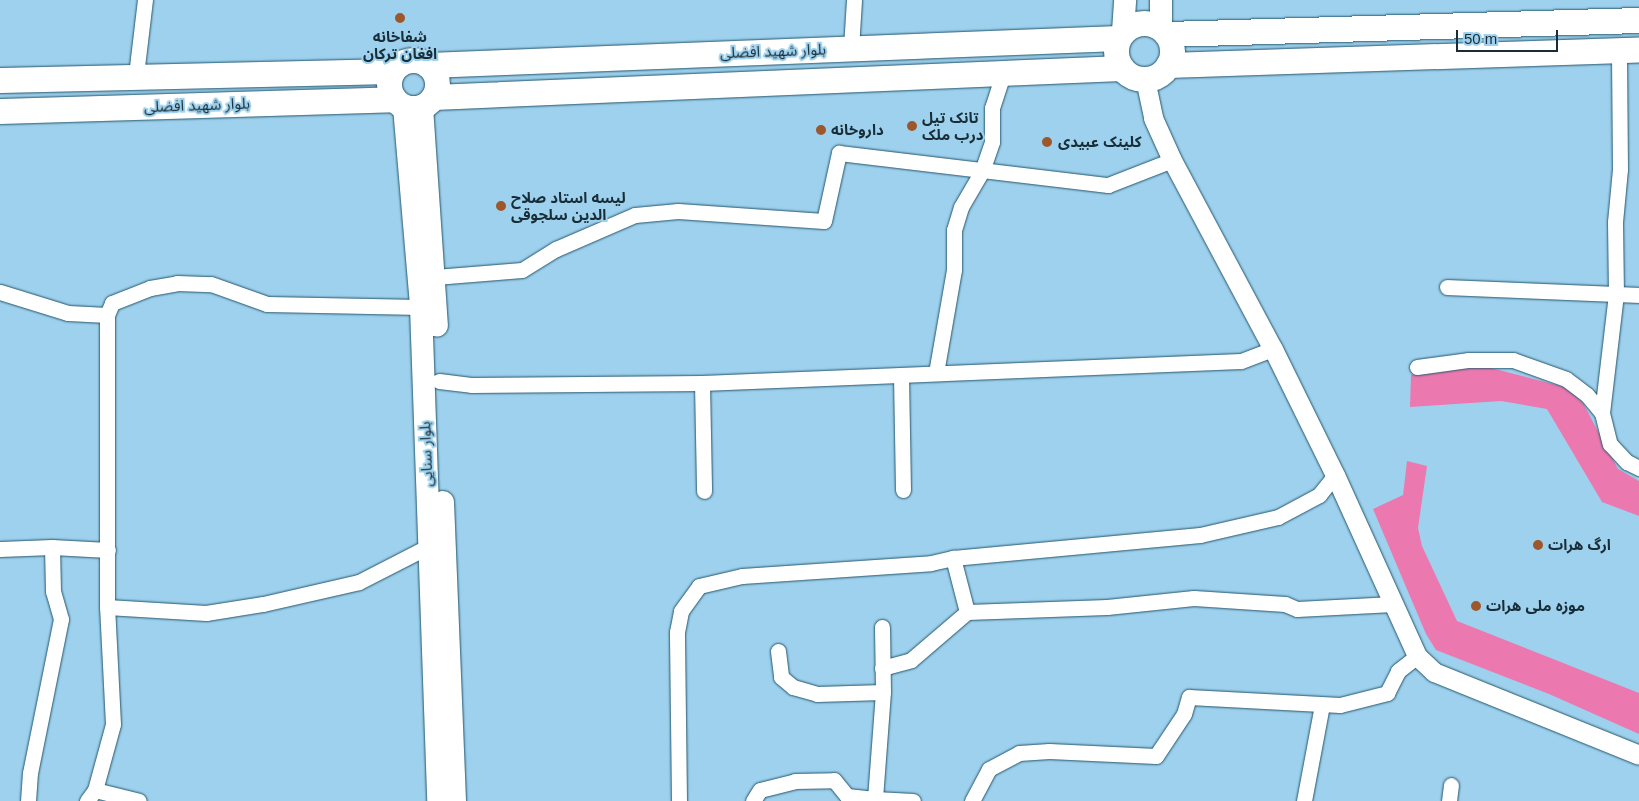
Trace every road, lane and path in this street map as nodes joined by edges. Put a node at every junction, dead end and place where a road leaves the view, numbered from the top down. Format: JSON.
{"nodes":[{"id":1,"x":145,"y":0,"type":"edge"},
{"id":2,"x":854,"y":0,"type":"edge"},
{"id":3,"x":1125,"y":0,"type":"edge"},
{"id":4,"x":1161,"y":0,"type":"edge"},
{"id":5,"x":1639,"y":20,"type":"edge"},
{"id":6,"x":1164,"y":32,"type":"junction"},
{"id":7,"x":1121,"y":35,"type":"junction"},
{"id":8,"x":851,"y":48,"type":"junction"},
{"id":9,"x":1629,"y":50,"type":"edge"},
{"id":10,"x":428,"y":65,"type":"junction"},
{"id":11,"x":1168,"y":65,"type":"junction"},
{"id":12,"x":1121,"y":68,"type":"junction"},
{"id":13,"x":392,"y":71,"type":"junction"},
{"id":14,"x":1004,"y":72,"type":"junction"},
{"id":15,"x":136,"y":75,"type":"junction"},
{"id":16,"x":0,"y":80,"type":"edge"},
{"id":17,"x":1145,"y":80,"type":"junction"},
{"id":18,"x":413,"y":102,"type":"junction"},
{"id":19,"x":0,"y":111,"type":"edge"},
{"id":20,"x":1172,"y":160,"type":"junction"},
{"id":21,"x":982,"y":172,"type":"junction"},
{"id":22,"x":435,"y":277,"type":"junction"},
{"id":23,"x":1446,"y":288,"type":"dead end"},
{"id":24,"x":0,"y":292,"type":"edge"},
{"id":25,"x":1616,"y":294,"type":"junction"},
{"id":26,"x":1639,"y":295,"type":"edge"},
{"id":27,"x":421,"y":307,"type":"junction"},
{"id":28,"x":106,"y":315,"type":"junction"},
{"id":29,"x":1273,"y":349,"type":"junction"},
{"id":30,"x":1417,"y":367,"type":"dead end"},
{"id":31,"x":936,"y":373,"type":"junction"},
{"id":32,"x":901,"y":375,"type":"junction"},
{"id":33,"x":439,"y":381,"type":"junction"},
{"id":34,"x":702,"y":383,"type":"junction"},
{"id":35,"x":1602,"y":413,"type":"junction"},
{"id":36,"x":1639,"y":468,"type":"edge"},
{"id":37,"x":1335,"y":475,"type":"junction"},
{"id":38,"x":903,"y":490,"type":"dead end"},
{"id":39,"x":704,"y":491,"type":"dead end"},
{"id":40,"x":430,"y":546,"type":"junction"},
{"id":41,"x":52,"y":547,"type":"junction"},
{"id":42,"x":0,"y":550,"type":"edge"},
{"id":43,"x":108,"y":550,"type":"junction"},
{"id":44,"x":953,"y":558,"type":"junction"},
{"id":45,"x":1393,"y":604,"type":"junction"},
{"id":46,"x":107,"y":607,"type":"junction"},
{"id":47,"x":967,"y":612,"type":"junction"},
{"id":48,"x":882,"y":627,"type":"dead end"},
{"id":49,"x":778,"y":650,"type":"dead end"},
{"id":50,"x":1417,"y":656,"type":"junction"},
{"id":51,"x":882,"y":668,"type":"junction"},
{"id":52,"x":883,"y":692,"type":"junction"},
{"id":53,"x":1322,"y":705,"type":"junction"},
{"id":54,"x":1639,"y":755,"type":"edge"},
{"id":55,"x":1451,"y":785,"type":"dead end"},
{"id":56,"x":91,"y":795,"type":"edge"},
{"id":57,"x":875,"y":799,"type":"junction"},
{"id":58,"x":28,"y":801,"type":"edge"},
{"id":59,"x":139,"y":801,"type":"edge"},
{"id":60,"x":438,"y":801,"type":"edge"},
{"id":61,"x":455,"y":801,"type":"edge"},
{"id":62,"x":679,"y":801,"type":"edge"},
{"id":63,"x":753,"y":801,"type":"edge"},
{"id":64,"x":913,"y":801,"type":"edge"},
{"id":65,"x":972,"y":801,"type":"edge"},
{"id":66,"x":1304,"y":801,"type":"edge"},
{"id":67,"x":1449,"y":801,"type":"edge"}],
"edges":[{"from":1,"to":15,"type":"street"},
{"from":2,"to":8,"type":"street"},
{"from":3,"to":7,"type":"main road"},
{"from":4,"to":6,"type":"main road"},
{"from":5,"to":6,"type":"main road"},
{"from":6,"to":7,"type":"main road"},
{"from":6,"to":11,"type":"main road"},
{"from":7,"to":8,"type":"main road","name":"بلوار شهید افضلی"},
{"from":7,"to":12,"type":"main road"},
{"from":8,"to":10,"type":"main road","name":"بلوار شهید افضلی"},
{"from":9,"to":11,"type":"main road"},
{"from":9,"to":25,"type":"street"},
{"from":10,"to":13,"type":"main road"},
{"from":10,"to":18,"type":"main road"},
{"from":11,"to":17,"type":"main road"},
{"from":12,"to":14,"type":"main road","name":"بلوار شهید افضلی"},
{"from":12,"to":17,"type":"main road"},
{"from":13,"to":15,"type":"main road","name":"بلوار شهید افضلی"},
{"from":13,"to":18,"type":"main road"},
{"from":14,"to":18,"type":"main road","name":"بلوار شهید افضلی"},
{"from":14,"to":21,"type":"street"},
{"from":15,"to":16,"type":"main road","name":"بلوار شهید افضلی"},
{"from":17,"to":20,"type":"street"},
{"from":18,"to":19,"type":"main road","name":"بلوار شهید افضلی"},
{"from":18,"to":22,"type":"main road","name":"بلوار سنایی"},
{"from":18,"to":27,"type":"main road","name":"بلوار سنایی"},
{"from":20,"to":21,"type":"street"},
{"from":20,"to":29,"type":"street"},
{"from":21,"to":22,"type":"street"},
{"from":21,"to":31,"type":"street"},
{"from":22,"to":33,"type":"main road","name":"بلوار سنایی"},
{"from":23,"to":25,"type":"street"},
{"from":24,"to":28,"type":"street"},
{"from":25,"to":26,"type":"street"},
{"from":25,"to":35,"type":"street"},
{"from":27,"to":28,"type":"street"},
{"from":27,"to":40,"type":"main road","name":"بلوار سنایی"},
{"from":28,"to":43,"type":"street"},
{"from":29,"to":31,"type":"street"},
{"from":29,"to":37,"type":"street"},
{"from":30,"to":35,"type":"street"},
{"from":31,"to":32,"type":"street"},
{"from":32,"to":34,"type":"street"},
{"from":32,"to":38,"type":"street"},
{"from":33,"to":34,"type":"street"},
{"from":33,"to":61,"type":"main road","name":"بلوار سنایی"},
{"from":34,"to":39,"type":"street"},
{"from":35,"to":36,"type":"street"},
{"from":37,"to":44,"type":"street"},
{"from":37,"to":45,"type":"street"},
{"from":40,"to":46,"type":"street"},
{"from":40,"to":60,"type":"main road","name":"بلوار سنایی"},
{"from":41,"to":42,"type":"street"},
{"from":41,"to":43,"type":"street"},
{"from":41,"to":58,"type":"street"},
{"from":43,"to":46,"type":"street"},
{"from":44,"to":47,"type":"street"},
{"from":44,"to":62,"type":"street"},
{"from":45,"to":47,"type":"street"},
{"from":45,"to":50,"type":"street"},
{"from":46,"to":56,"type":"street"},
{"from":47,"to":51,"type":"street"},
{"from":48,"to":51,"type":"street"},
{"from":49,"to":52,"type":"street"},
{"from":50,"to":53,"type":"street"},
{"from":50,"to":54,"type":"street"},
{"from":51,"to":52,"type":"street"},
{"from":52,"to":57,"type":"street"},
{"from":53,"to":65,"type":"street"},
{"from":53,"to":66,"type":"street"},
{"from":55,"to":67,"type":"street"},
{"from":56,"to":59,"type":"street"},
{"from":57,"to":63,"type":"street"},
{"from":57,"to":64,"type":"street"}]}
